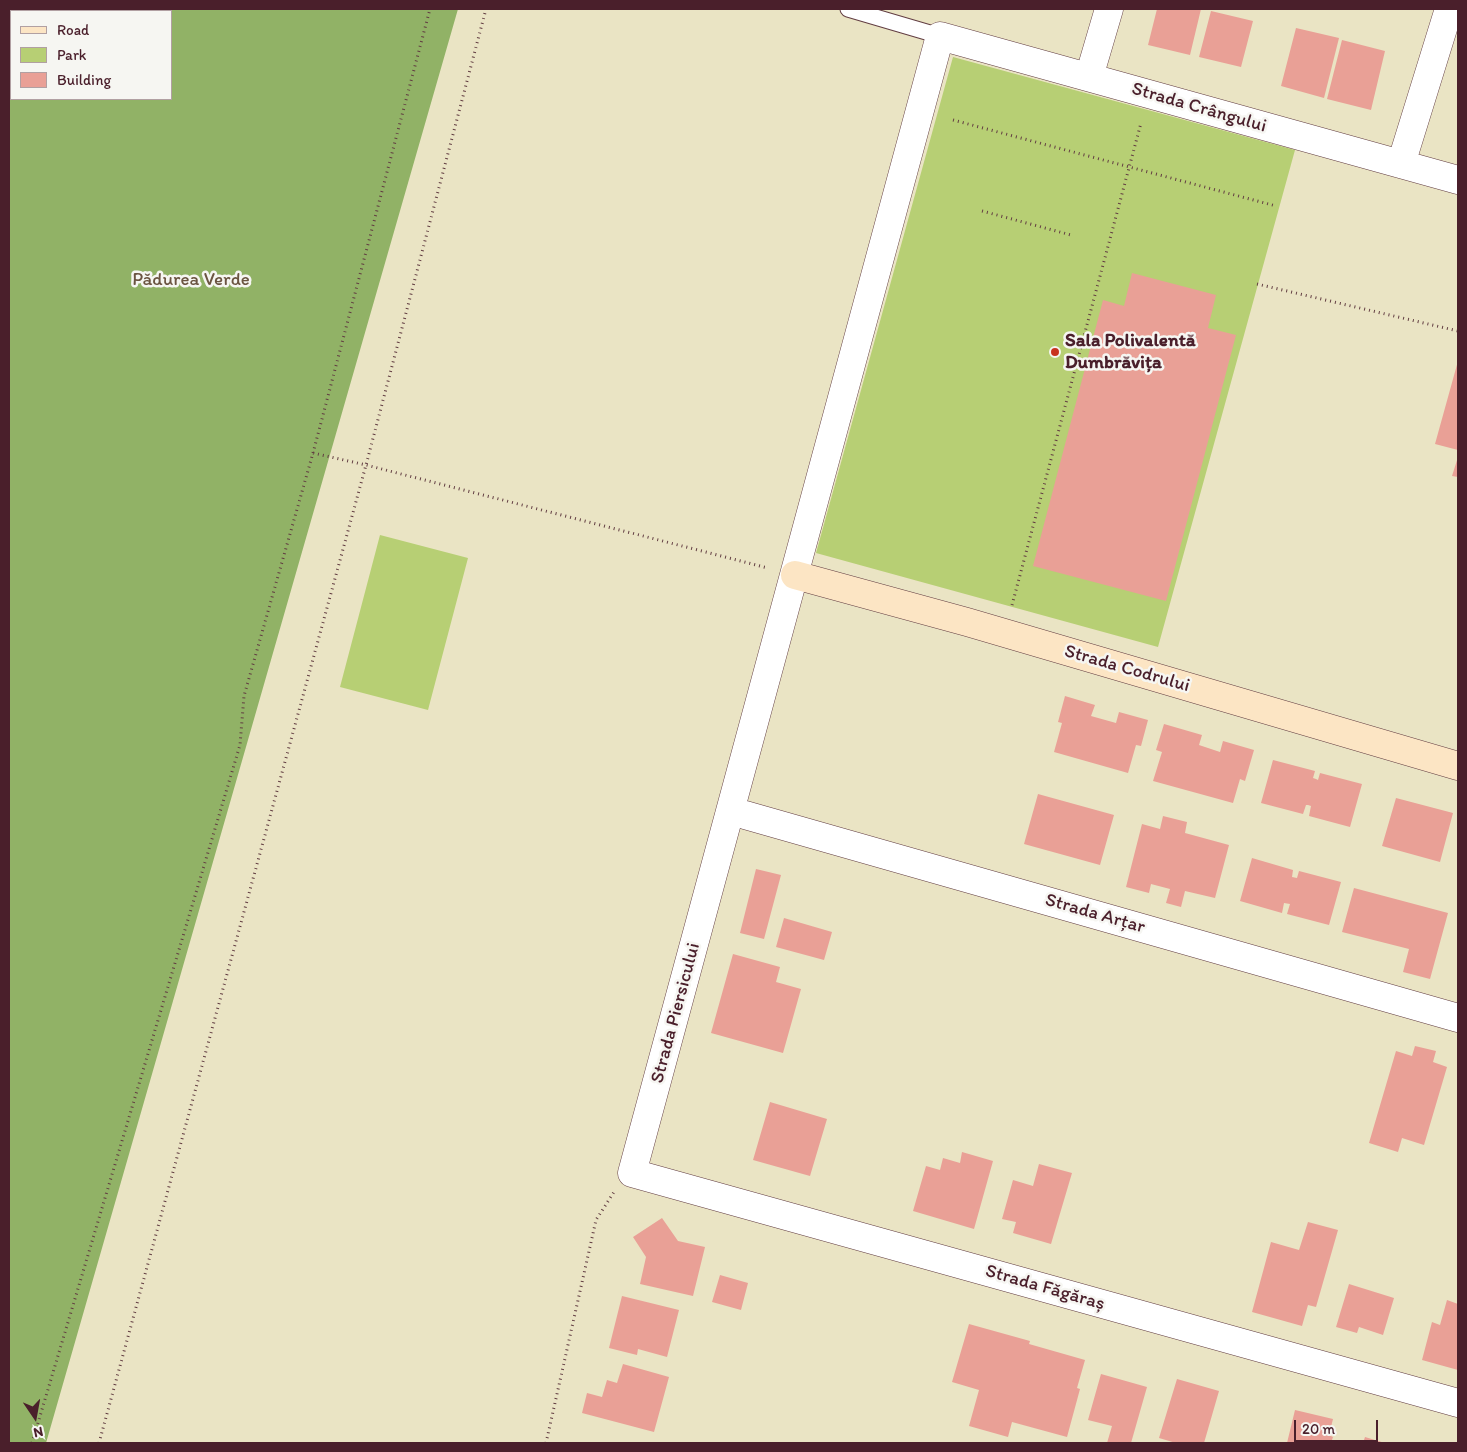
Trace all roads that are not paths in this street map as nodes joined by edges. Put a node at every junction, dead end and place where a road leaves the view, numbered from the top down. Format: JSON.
{"nodes":[{"id":1,"x":848,"y":9,"type":"edge"},
{"id":2,"x":1109,"y":9,"type":"edge"},
{"id":3,"x":1448,"y":9,"type":"edge"},
{"id":4,"x":940,"y":36,"type":"junction"},
{"id":5,"x":1089,"y":77,"type":"junction"},
{"id":6,"x":1401,"y":164,"type":"junction"},
{"id":7,"x":1458,"y":180,"type":"edge"},
{"id":8,"x":795,"y":575,"type":"junction"},
{"id":9,"x":1458,"y":766,"type":"edge"},
{"id":10,"x":731,"y":811,"type":"junction"},
{"id":11,"x":1458,"y":1018,"type":"edge"},
{"id":12,"x":632,"y":1173,"type":"joint"},
{"id":13,"x":1458,"y":1403,"type":"edge"}],
"edges":[{"from":1,"to":4,"type":"lane"},
{"from":2,"to":5,"type":"street"},
{"from":3,"to":6,"type":"street"},
{"from":4,"to":5,"type":"street","name":"Strada Crângului"},
{"from":4,"to":8,"type":"street","name":"Strada Piersicului"},
{"from":5,"to":6,"type":"street","name":"Strada Crângului"},
{"from":6,"to":7,"type":"street","name":"Strada Crângului"},
{"from":8,"to":9,"type":"street","name":"Strada Codrului"},
{"from":8,"to":10,"type":"street","name":"Strada Piersicului"},
{"from":10,"to":11,"type":"street","name":"Strada Arțar"},
{"from":10,"to":12,"type":"street","name":"Strada Piersicului"},
{"from":12,"to":13,"type":"street","name":"Strada Făgăraș"}]}
